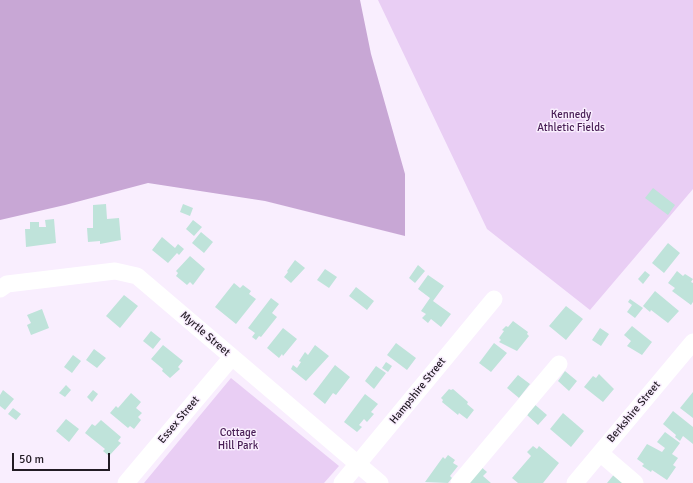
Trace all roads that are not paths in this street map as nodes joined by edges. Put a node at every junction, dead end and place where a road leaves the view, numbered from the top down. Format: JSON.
{"nodes":[{"id":1,"x":0,"y":289,"type":"edge"},
{"id":2,"x":494,"y":299,"type":"dead end"},
{"id":3,"x":693,"y":342,"type":"edge"},
{"id":4,"x":232,"y":357,"type":"junction"},
{"id":5,"x":559,"y":364,"type":"dead end"},
{"id":6,"x":600,"y":453,"type":"junction"},
{"id":7,"x":358,"y":465,"type":"junction"},
{"id":8,"x":126,"y":483,"type":"edge"},
{"id":9,"x":342,"y":483,"type":"edge"},
{"id":10,"x":380,"y":483,"type":"edge"},
{"id":11,"x":459,"y":483,"type":"edge"},
{"id":12,"x":575,"y":483,"type":"edge"},
{"id":13,"x":635,"y":483,"type":"edge"}],
"edges":[{"from":1,"to":4,"type":"street","name":"Myrtle Street"},
{"from":2,"to":7,"type":"street","name":"Hampshire Street"},
{"from":3,"to":6,"type":"street","name":"Berkshire Street"},
{"from":4,"to":7,"type":"street","name":"Myrtle Street"},
{"from":4,"to":8,"type":"street","name":"Essex Street"},
{"from":5,"to":11,"type":"street"},
{"from":6,"to":12,"type":"street","name":"Berkshire Street"},
{"from":6,"to":13,"type":"street"},
{"from":7,"to":9,"type":"street","name":"Hampshire Street"},
{"from":7,"to":10,"type":"street","name":"Myrtle Street"}]}
